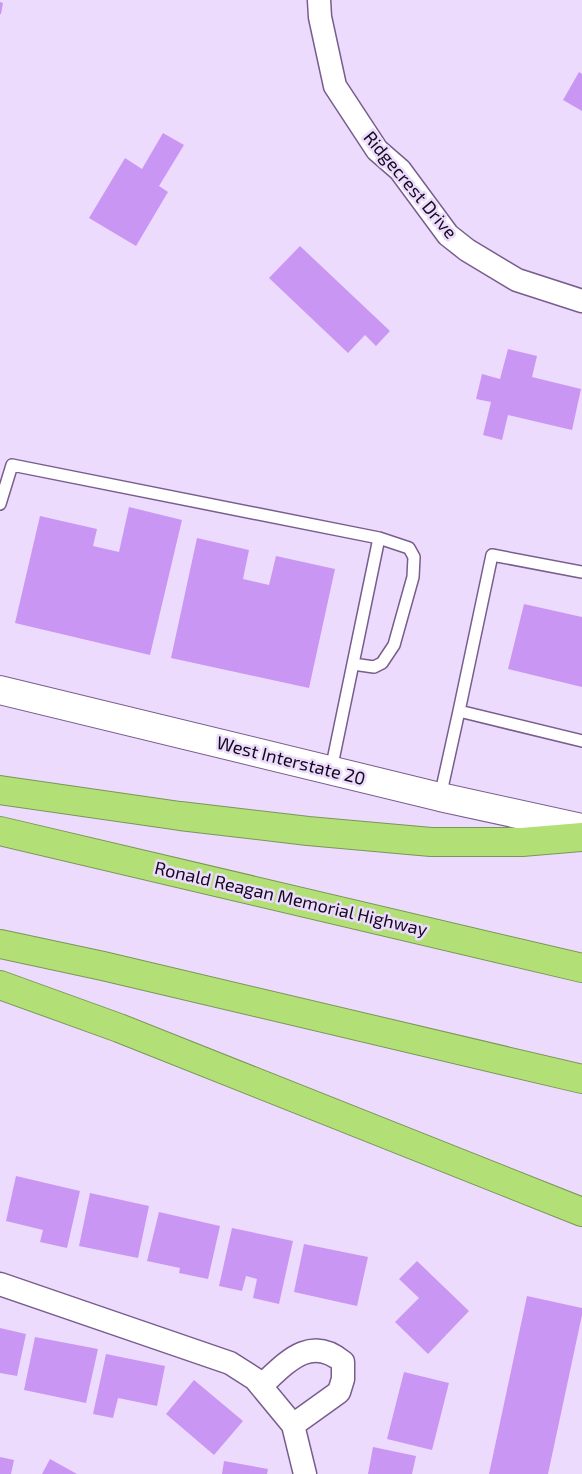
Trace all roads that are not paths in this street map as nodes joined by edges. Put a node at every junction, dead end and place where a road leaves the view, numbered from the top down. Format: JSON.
{"nodes":[{"id":1,"x":320,"y":0,"type":"edge"},
{"id":2,"x":582,"y":301,"type":"edge"},
{"id":3,"x":6,"y":464,"type":"edge"},
{"id":4,"x":0,"y":504,"type":"edge"},
{"id":5,"x":379,"y":538,"type":"junction"},
{"id":6,"x":582,"y":572,"type":"edge"},
{"id":7,"x":353,"y":664,"type":"junction"},
{"id":8,"x":0,"y":690,"type":"edge"},
{"id":9,"x":459,"y":711,"type":"junction"},
{"id":10,"x":582,"y":741,"type":"edge"},
{"id":11,"x":331,"y":770,"type":"junction"},
{"id":12,"x":0,"y":790,"type":"edge"},
{"id":13,"x":440,"y":797,"type":"junction"},
{"id":14,"x":582,"y":828,"type":"edge"},
{"id":15,"x":0,"y":831,"type":"edge"},
{"id":16,"x":582,"y":837,"type":"edge"},
{"id":17,"x":0,"y":944,"type":"edge"},
{"id":18,"x":582,"y":968,"type":"edge"},
{"id":19,"x":0,"y":985,"type":"edge"},
{"id":20,"x":582,"y":1079,"type":"edge"},
{"id":21,"x":582,"y":1212,"type":"edge"},
{"id":22,"x":0,"y":1284,"type":"edge"},
{"id":23,"x":261,"y":1386,"type":"junction"},
{"id":24,"x":293,"y":1425,"type":"junction"},
{"id":25,"x":305,"y":1474,"type":"edge"}],
"edges":[{"from":1,"to":2,"type":"street","name":"Ridgecrest Drive"},
{"from":3,"to":4,"type":"lane"},
{"from":3,"to":5,"type":"lane"},
{"from":5,"to":7,"type":"lane"},
{"from":5,"to":7,"type":"lane"},
{"from":6,"to":9,"type":"lane"},
{"from":7,"to":11,"type":"lane"},
{"from":8,"to":11,"type":"main road","name":"West Interstate 20"},
{"from":9,"to":10,"type":"lane"},
{"from":9,"to":13,"type":"lane"},
{"from":11,"to":13,"type":"main road","name":"West Interstate 20"},
{"from":12,"to":16,"type":"highway"},
{"from":13,"to":14,"type":"main road","name":"West Interstate 20"},
{"from":15,"to":18,"type":"highway","name":"Ronald Reagan Memorial Highway"},
{"from":17,"to":20,"type":"highway"},
{"from":19,"to":21,"type":"highway"},
{"from":22,"to":23,"type":"street"},
{"from":23,"to":24,"type":"street"},
{"from":23,"to":24,"type":"street"},
{"from":24,"to":25,"type":"street"}]}
